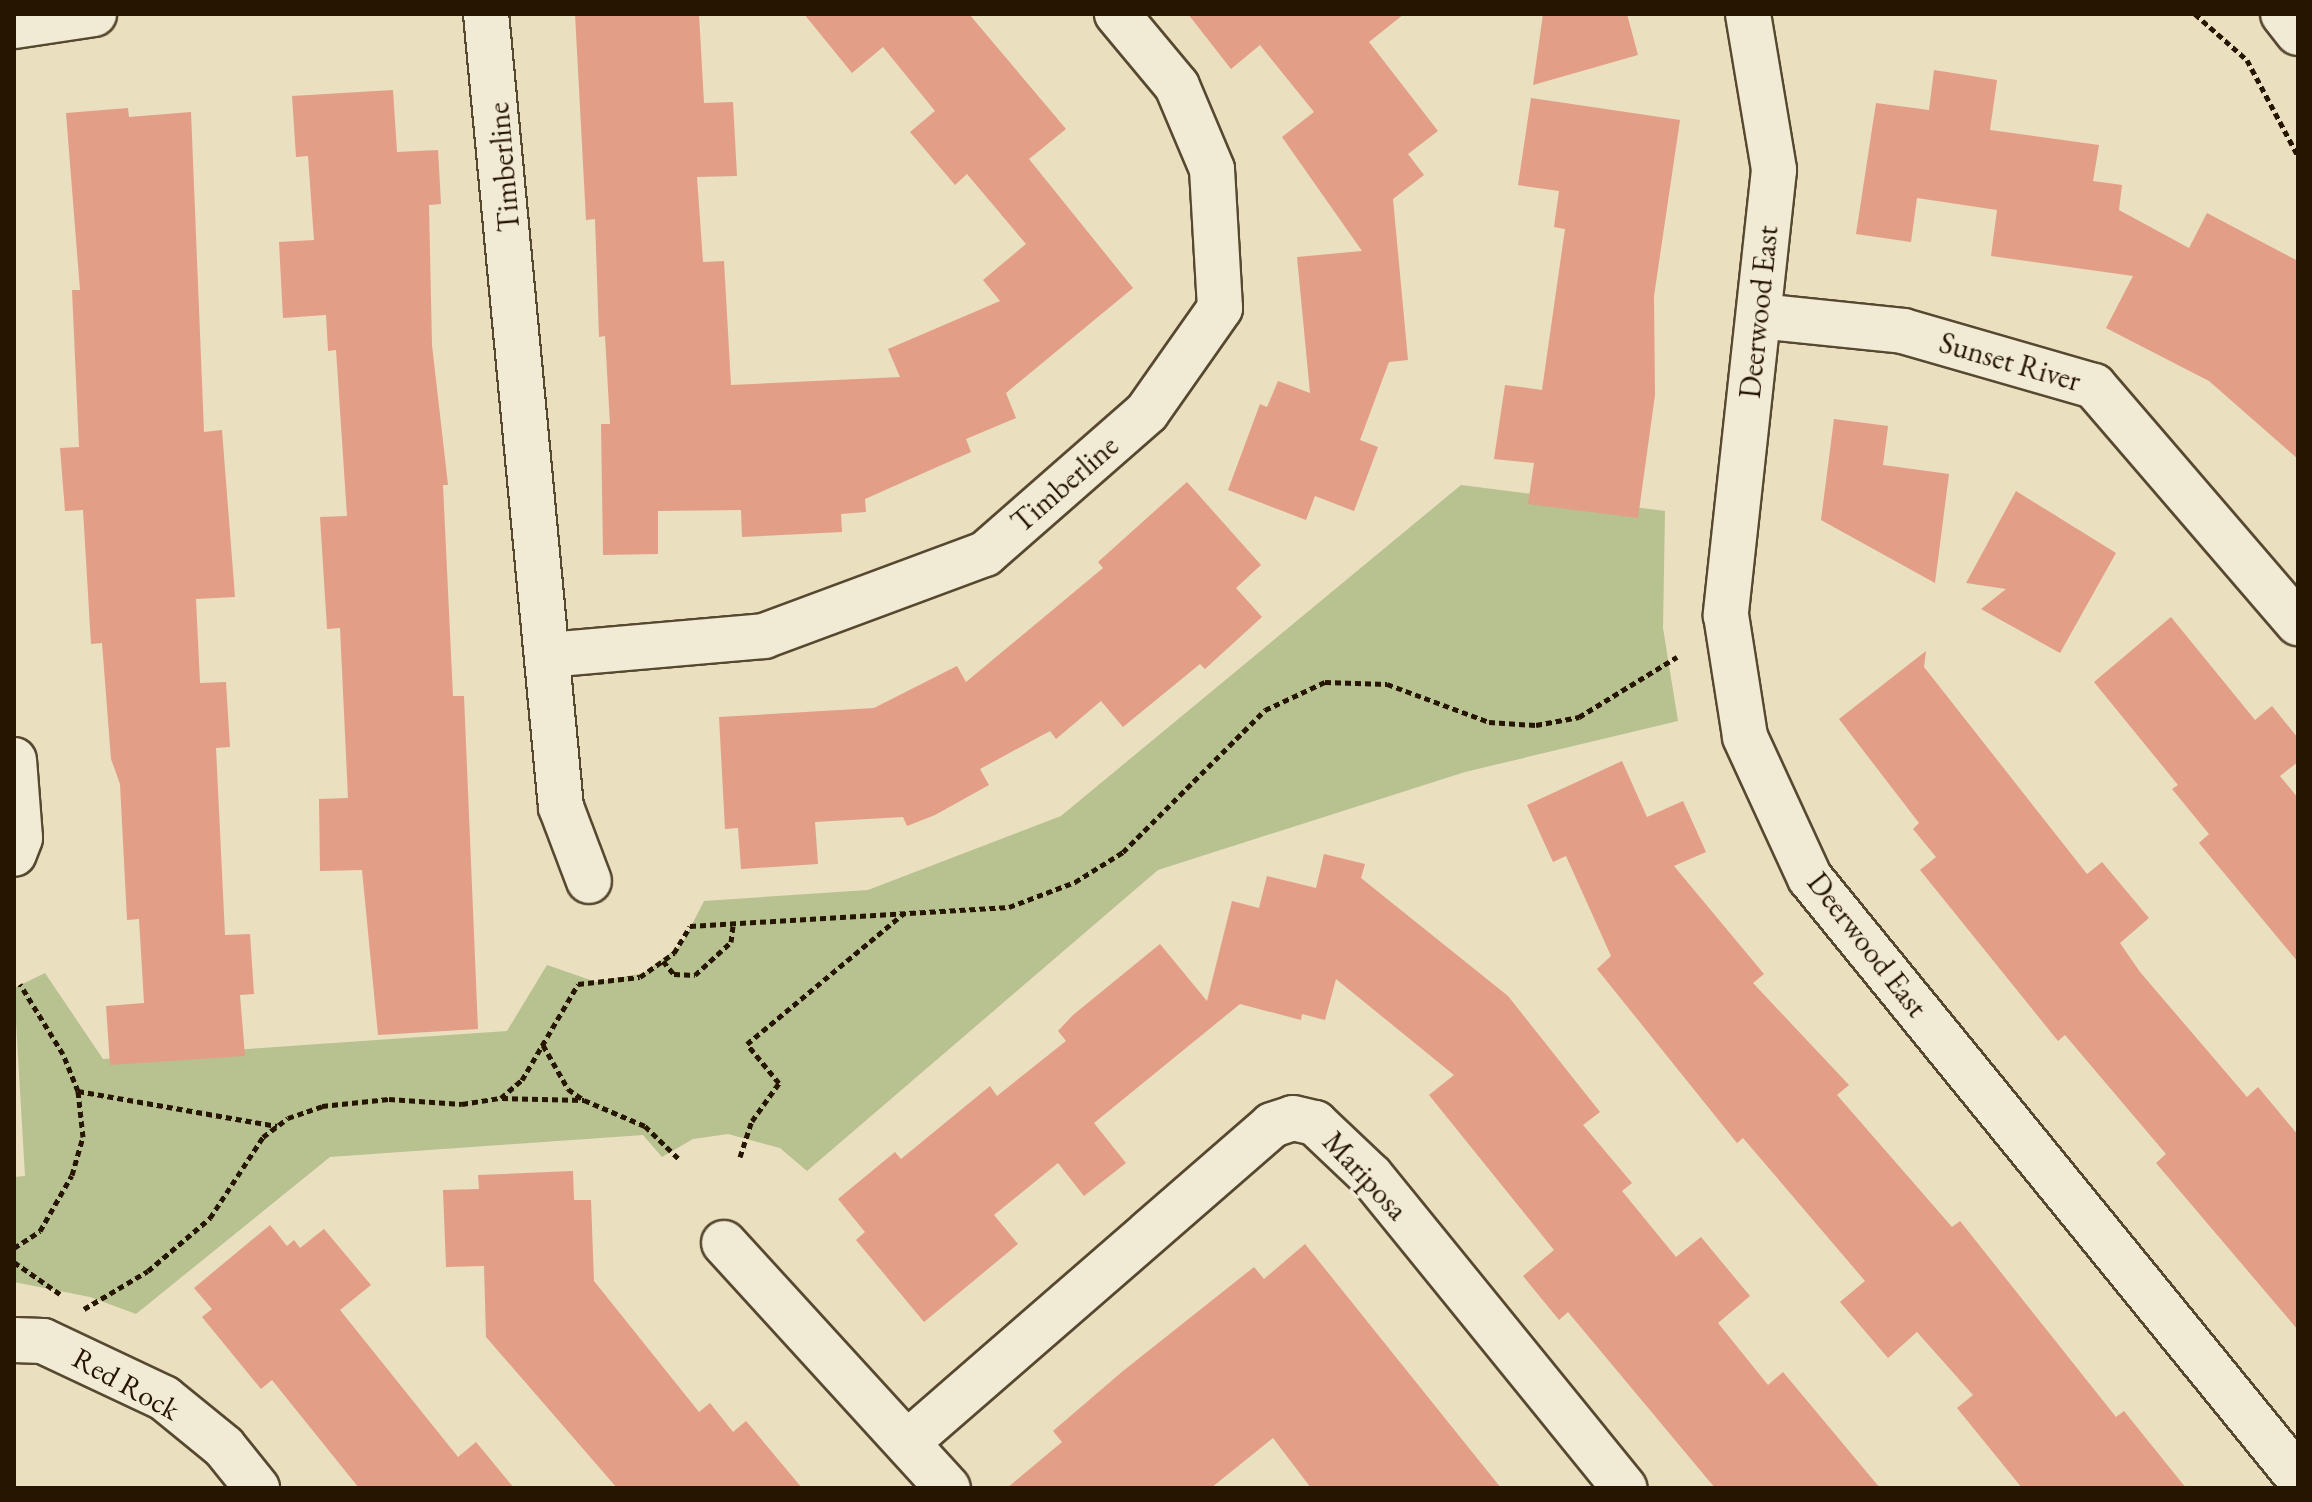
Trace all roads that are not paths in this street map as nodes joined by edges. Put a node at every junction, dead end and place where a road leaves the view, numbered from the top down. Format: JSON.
{"nodes":[{"id":1,"x":94,"y":14,"type":"edge"},
{"id":2,"x":486,"y":14,"type":"edge"},
{"id":3,"x":1117,"y":14,"type":"edge"},
{"id":4,"x":1748,"y":14,"type":"edge"},
{"id":5,"x":2283,"y":14,"type":"edge"},
{"id":6,"x":14,"y":26,"type":"edge"},
{"id":7,"x":2298,"y":33,"type":"edge"},
{"id":8,"x":1759,"y":316,"type":"junction"},
{"id":9,"x":2298,"y":623,"type":"edge"},
{"id":10,"x":548,"y":655,"type":"junction"},
{"id":11,"x":14,"y":760,"type":"edge"},
{"id":12,"x":14,"y":854,"type":"edge"},
{"id":13,"x":589,"y":881,"type":"dead end"},
{"id":14,"x":724,"y":1243,"type":"dead end"},
{"id":15,"x":14,"y":1340,"type":"edge"},
{"id":16,"x":909,"y":1441,"type":"junction"},
{"id":17,"x":2298,"y":1477,"type":"edge"},
{"id":18,"x":257,"y":1488,"type":"edge"},
{"id":19,"x":948,"y":1488,"type":"edge"},
{"id":20,"x":1625,"y":1488,"type":"edge"}],
"edges":[{"from":1,"to":6,"type":"street"},
{"from":2,"to":10,"type":"street","name":"Timberline"},
{"from":3,"to":10,"type":"street","name":"Timberline"},
{"from":4,"to":8,"type":"street","name":"Deerwood East"},
{"from":5,"to":7,"type":"street"},
{"from":8,"to":9,"type":"street","name":"Sunset River"},
{"from":8,"to":17,"type":"street","name":"Deerwood East"},
{"from":10,"to":13,"type":"street","name":"Timberline"},
{"from":11,"to":12,"type":"street"},
{"from":14,"to":16,"type":"street"},
{"from":15,"to":18,"type":"street","name":"Red Rock"},
{"from":16,"to":19,"type":"street"},
{"from":16,"to":20,"type":"street","name":"Mariposa"}]}
